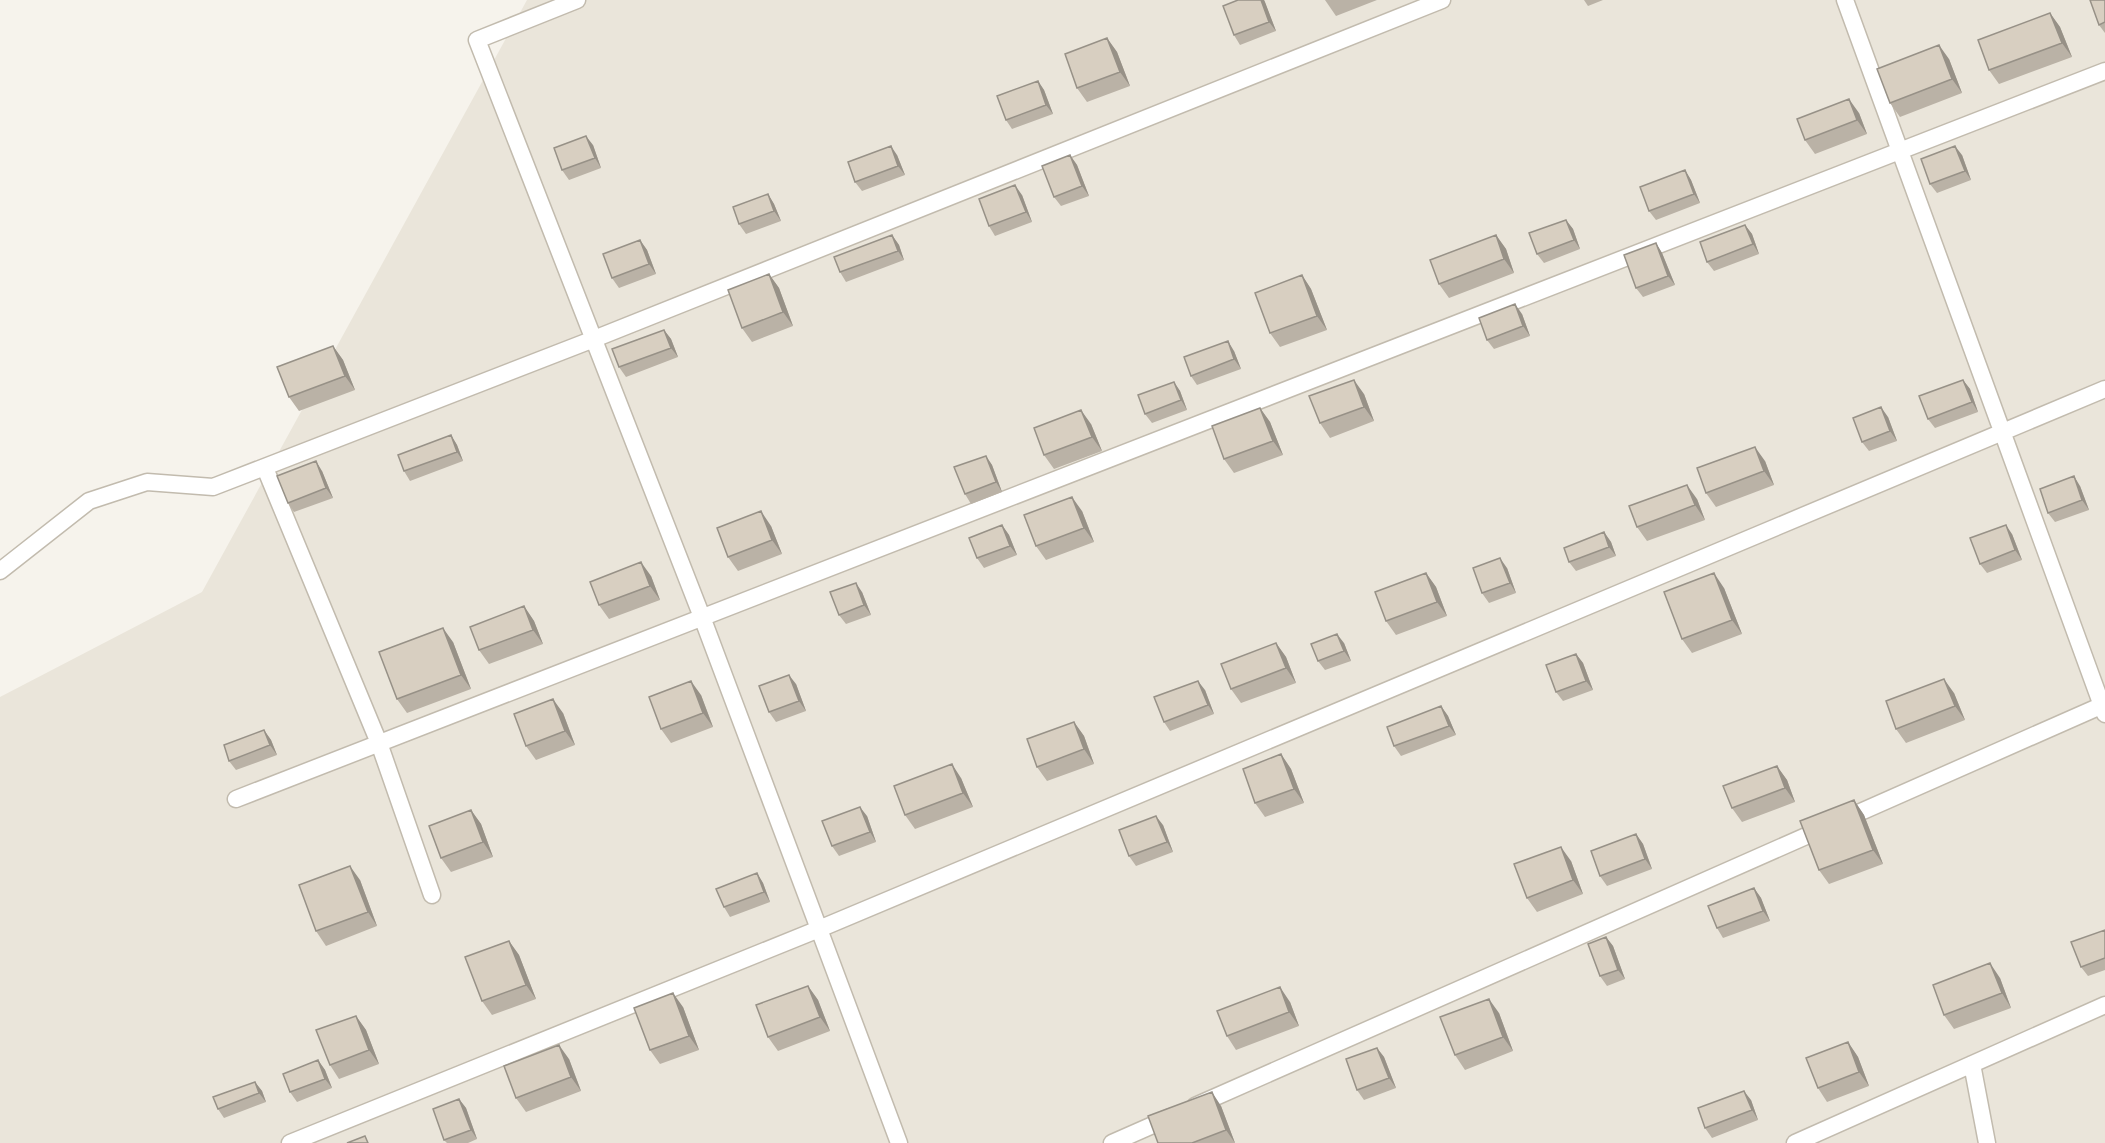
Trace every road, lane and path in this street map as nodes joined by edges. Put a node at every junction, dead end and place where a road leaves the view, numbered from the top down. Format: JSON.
{"nodes":[{"id":1,"x":577,"y":0,"type":"edge"},
{"id":2,"x":1442,"y":0,"type":"edge"},
{"id":3,"x":1845,"y":0,"type":"edge"},
{"id":4,"x":2105,"y":71,"type":"edge"},
{"id":5,"x":1900,"y":152,"type":"junction"},
{"id":6,"x":594,"y":339,"type":"junction"},
{"id":7,"x":2105,"y":388,"type":"edge"},
{"id":8,"x":2002,"y":430,"type":"junction"},
{"id":9,"x":266,"y":468,"type":"junction"},
{"id":10,"x":0,"y":571,"type":"edge"},
{"id":11,"x":702,"y":617,"type":"junction"},
{"id":12,"x":2104,"y":708,"type":"edge"},
{"id":13,"x":379,"y":743,"type":"junction"},
{"id":14,"x":236,"y":799,"type":"dead end"},
{"id":15,"x":432,"y":896,"type":"dead end"},
{"id":16,"x":819,"y":928,"type":"junction"},
{"id":17,"x":2105,"y":1005,"type":"edge"},
{"id":18,"x":1972,"y":1064,"type":"junction"},
{"id":19,"x":290,"y":1143,"type":"edge"},
{"id":20,"x":899,"y":1143,"type":"edge"},
{"id":21,"x":1112,"y":1143,"type":"edge"},
{"id":22,"x":1795,"y":1143,"type":"edge"},
{"id":23,"x":1987,"y":1143,"type":"edge"}],
"edges":[{"from":1,"to":6,"type":"street"},
{"from":2,"to":6,"type":"street"},
{"from":3,"to":5,"type":"street"},
{"from":4,"to":5,"type":"street"},
{"from":5,"to":8,"type":"street"},
{"from":5,"to":11,"type":"street"},
{"from":6,"to":9,"type":"street"},
{"from":6,"to":11,"type":"street"},
{"from":7,"to":8,"type":"street"},
{"from":8,"to":12,"type":"street"},
{"from":8,"to":16,"type":"street"},
{"from":9,"to":10,"type":"street"},
{"from":9,"to":13,"type":"street"},
{"from":11,"to":13,"type":"street"},
{"from":11,"to":16,"type":"street"},
{"from":12,"to":21,"type":"street"},
{"from":13,"to":14,"type":"street"},
{"from":13,"to":15,"type":"street"},
{"from":16,"to":19,"type":"street"},
{"from":16,"to":20,"type":"street"},
{"from":17,"to":18,"type":"street"},
{"from":18,"to":22,"type":"street"},
{"from":18,"to":23,"type":"street"}]}
